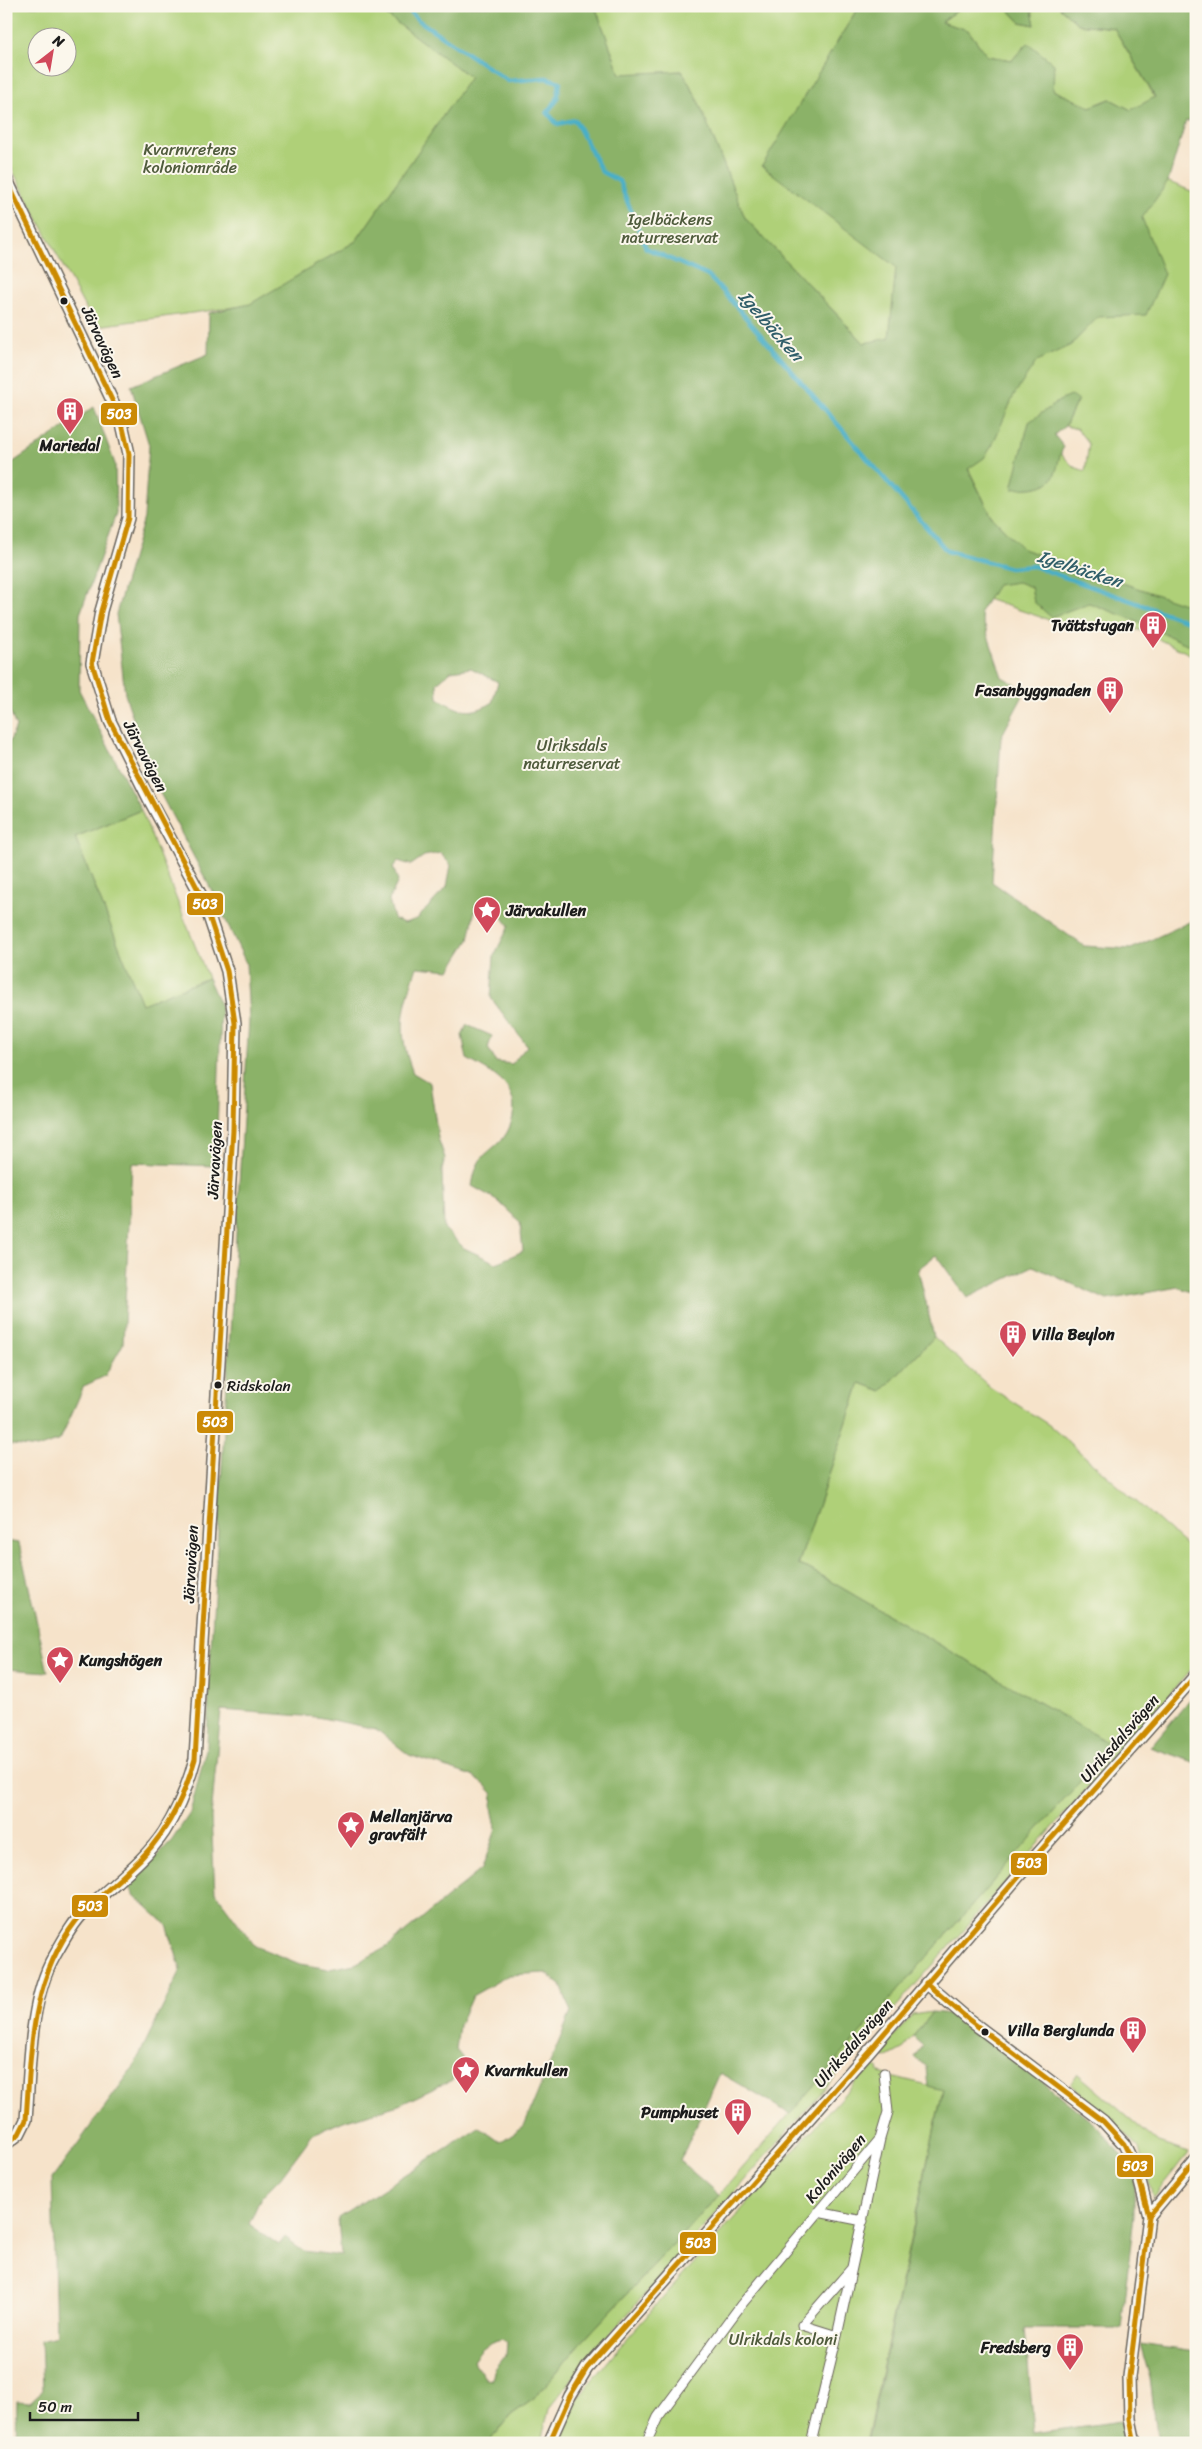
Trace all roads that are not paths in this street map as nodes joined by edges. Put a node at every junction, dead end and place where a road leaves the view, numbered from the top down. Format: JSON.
{"nodes":[{"id":1,"x":6,"y":178,"type":"edge"},
{"id":2,"x":1196,"y":1675,"type":"edge"},
{"id":3,"x":926,"y":1983,"type":"junction"},
{"id":4,"x":884,"y":2073,"type":"dead end"},
{"id":5,"x":880,"y":2139,"type":"junction"},
{"id":6,"x":6,"y":2144,"type":"edge"},
{"id":7,"x":1196,"y":2160,"type":"edge"},
{"id":8,"x":818,"y":2212,"type":"junction"},
{"id":9,"x":1149,"y":2216,"type":"junction"},
{"id":10,"x":863,"y":2222,"type":"junction"},
{"id":11,"x":852,"y":2267,"type":"junction"},
{"id":12,"x":837,"y":2336,"type":"junction"},
{"id":13,"x":549,"y":2443,"type":"edge"},
{"id":14,"x":646,"y":2443,"type":"edge"},
{"id":15,"x":811,"y":2443,"type":"edge"},
{"id":16,"x":1135,"y":2443,"type":"edge"}],
"edges":[{"from":1,"to":6,"type":"street","name":"Järvavägen"},
{"from":2,"to":3,"type":"street","name":"Ulriksdalsvägen"},
{"from":3,"to":9,"type":"street"},
{"from":3,"to":13,"type":"street","name":"Ulriksdalsvägen"},
{"from":4,"to":5,"type":"street"},
{"from":5,"to":8,"type":"street","name":"Kolonivägen"},
{"from":5,"to":10,"type":"street","name":"Kolonivägen"},
{"from":7,"to":9,"type":"street"},
{"from":8,"to":10,"type":"street"},
{"from":8,"to":14,"type":"street","name":"Kolonivägen"},
{"from":9,"to":16,"type":"street"},
{"from":10,"to":11,"type":"street","name":"Kolonivägen"},
{"from":11,"to":12,"type":"street","name":"Kolonivägen"},
{"from":11,"to":12,"type":"street"},
{"from":12,"to":15,"type":"street","name":"Kolonivägen"}]}
